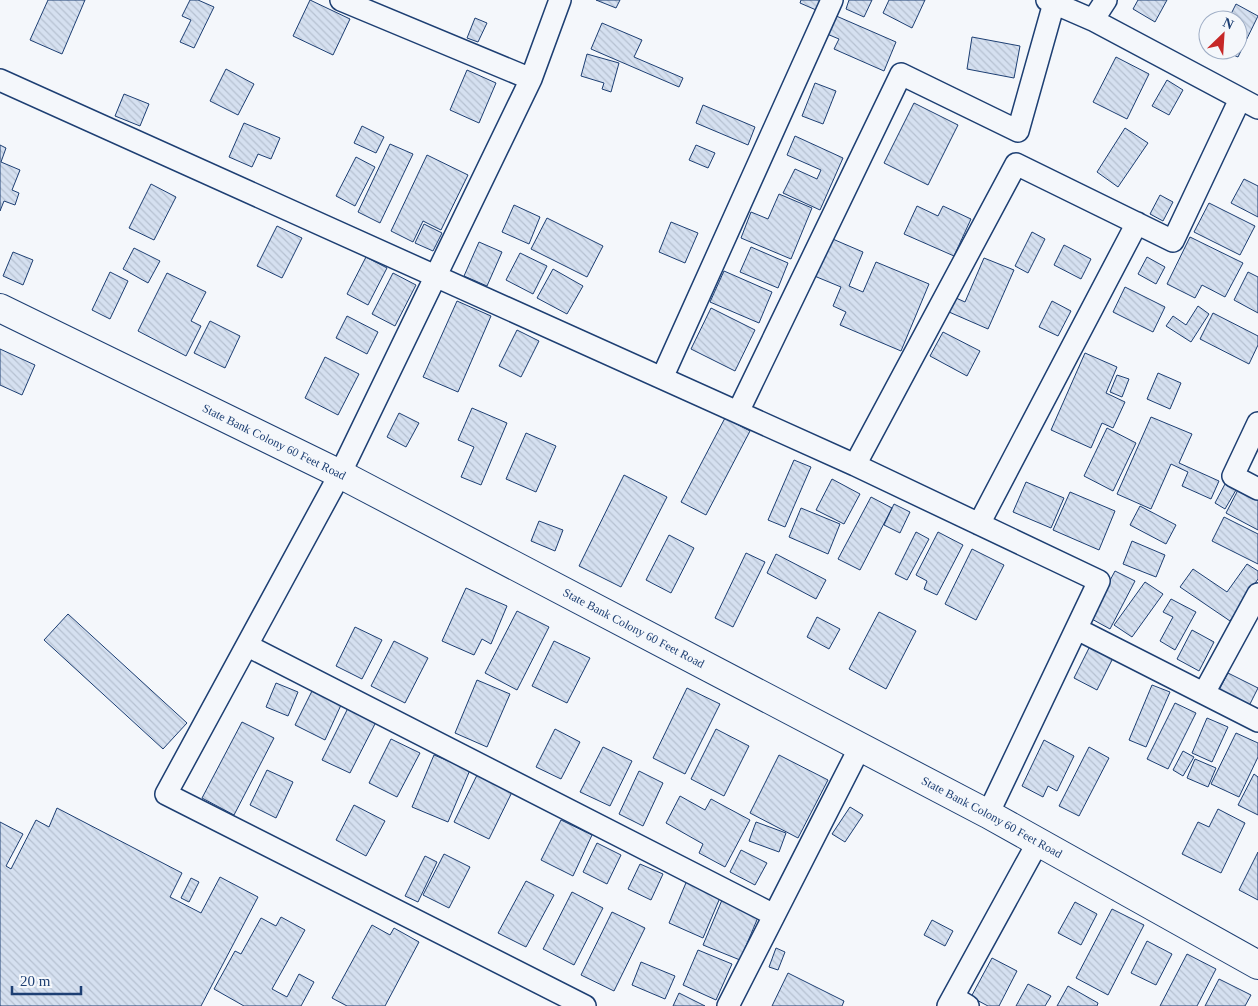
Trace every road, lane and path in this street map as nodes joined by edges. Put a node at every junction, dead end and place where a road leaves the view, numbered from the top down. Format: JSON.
{"nodes":[{"id":1,"x":341,"y":0,"type":"edge"},
{"id":2,"x":560,"y":0,"type":"edge"},
{"id":3,"x":832,"y":0,"type":"edge"},
{"id":4,"x":1106,"y":0,"type":"edge"},
{"id":5,"x":1050,"y":1,"type":"edge"},
{"id":6,"x":1093,"y":20,"type":"junction"},
{"id":7,"x":531,"y":79,"type":"junction"},
{"id":8,"x":0,"y":80,"type":"edge"},
{"id":9,"x":1249,"y":103,"type":"edge"},
{"id":10,"x":1018,"y":131,"type":"junction"},
{"id":11,"x":1016,"y":164,"type":"junction"},
{"id":12,"x":1137,"y":223,"type":"junction"},
{"id":13,"x":435,"y":276,"type":"junction"},
{"id":14,"x":0,"y":308,"type":"edge"},
{"id":15,"x":662,"y":378,"type":"junction"},
{"id":16,"x":738,"y":412,"type":"junction"},
{"id":17,"x":1258,"y":424,"type":"edge"},
{"id":18,"x":856,"y":465,"type":"junction"},
{"id":19,"x":340,"y":474,"type":"junction"},
{"id":20,"x":1258,"y":489,"type":"edge"},
{"id":21,"x":979,"y":524,"type":"junction"},
{"id":22,"x":1258,"y":594,"type":"edge"},
{"id":23,"x":1077,"y":629,"type":"junction"},
{"id":24,"x":248,"y":646,"type":"junction"},
{"id":25,"x":1204,"y":693,"type":"junction"},
{"id":26,"x":1258,"y":721,"type":"edge"},
{"id":27,"x":860,"y":747,"type":"junction"},
{"id":28,"x":988,"y":814,"type":"junction"},
{"id":29,"x":1038,"y":842,"type":"junction"},
{"id":30,"x":774,"y":915,"type":"junction"},
{"id":31,"x":1258,"y":965,"type":"edge"},
{"id":32,"x":956,"y":1003,"type":"edge"},
{"id":33,"x":585,"y":1006,"type":"edge"},
{"id":34,"x":728,"y":1006,"type":"edge"}],
"edges":[{"from":1,"to":7,"type":"street"},
{"from":2,"to":7,"type":"street"},
{"from":3,"to":15,"type":"street"},
{"from":4,"to":6,"type":"street"},
{"from":5,"to":6,"type":"street"},
{"from":5,"to":10,"type":"street"},
{"from":6,"to":9,"type":"street"},
{"from":7,"to":13,"type":"street"},
{"from":8,"to":13,"type":"street"},
{"from":9,"to":12,"type":"street"},
{"from":10,"to":11,"type":"street"},
{"from":10,"to":16,"type":"street"},
{"from":11,"to":12,"type":"street"},
{"from":11,"to":18,"type":"street"},
{"from":12,"to":21,"type":"street"},
{"from":13,"to":15,"type":"street"},
{"from":13,"to":19,"type":"street"},
{"from":14,"to":19,"type":"street","name":"State Bank Colony 60 Feet Road"},
{"from":15,"to":16,"type":"street"},
{"from":16,"to":18,"type":"street"},
{"from":17,"to":20,"type":"street"},
{"from":18,"to":21,"type":"street"},
{"from":19,"to":24,"type":"street"},
{"from":19,"to":27,"type":"street","name":"State Bank Colony 60 Feet Road"},
{"from":21,"to":23,"type":"street"},
{"from":22,"to":25,"type":"street"},
{"from":23,"to":25,"type":"street"},
{"from":23,"to":28,"type":"street"},
{"from":24,"to":30,"type":"street"},
{"from":24,"to":33,"type":"street"},
{"from":25,"to":26,"type":"street"},
{"from":27,"to":28,"type":"street","name":"State Bank Colony 60 Feet Road"},
{"from":27,"to":30,"type":"street"},
{"from":28,"to":29,"type":"street","name":"State Bank Colony 60 Feet Road"},
{"from":29,"to":31,"type":"street","name":"State Bank Colony 60 Feet Road"},
{"from":29,"to":32,"type":"street"},
{"from":30,"to":34,"type":"street"}]}
